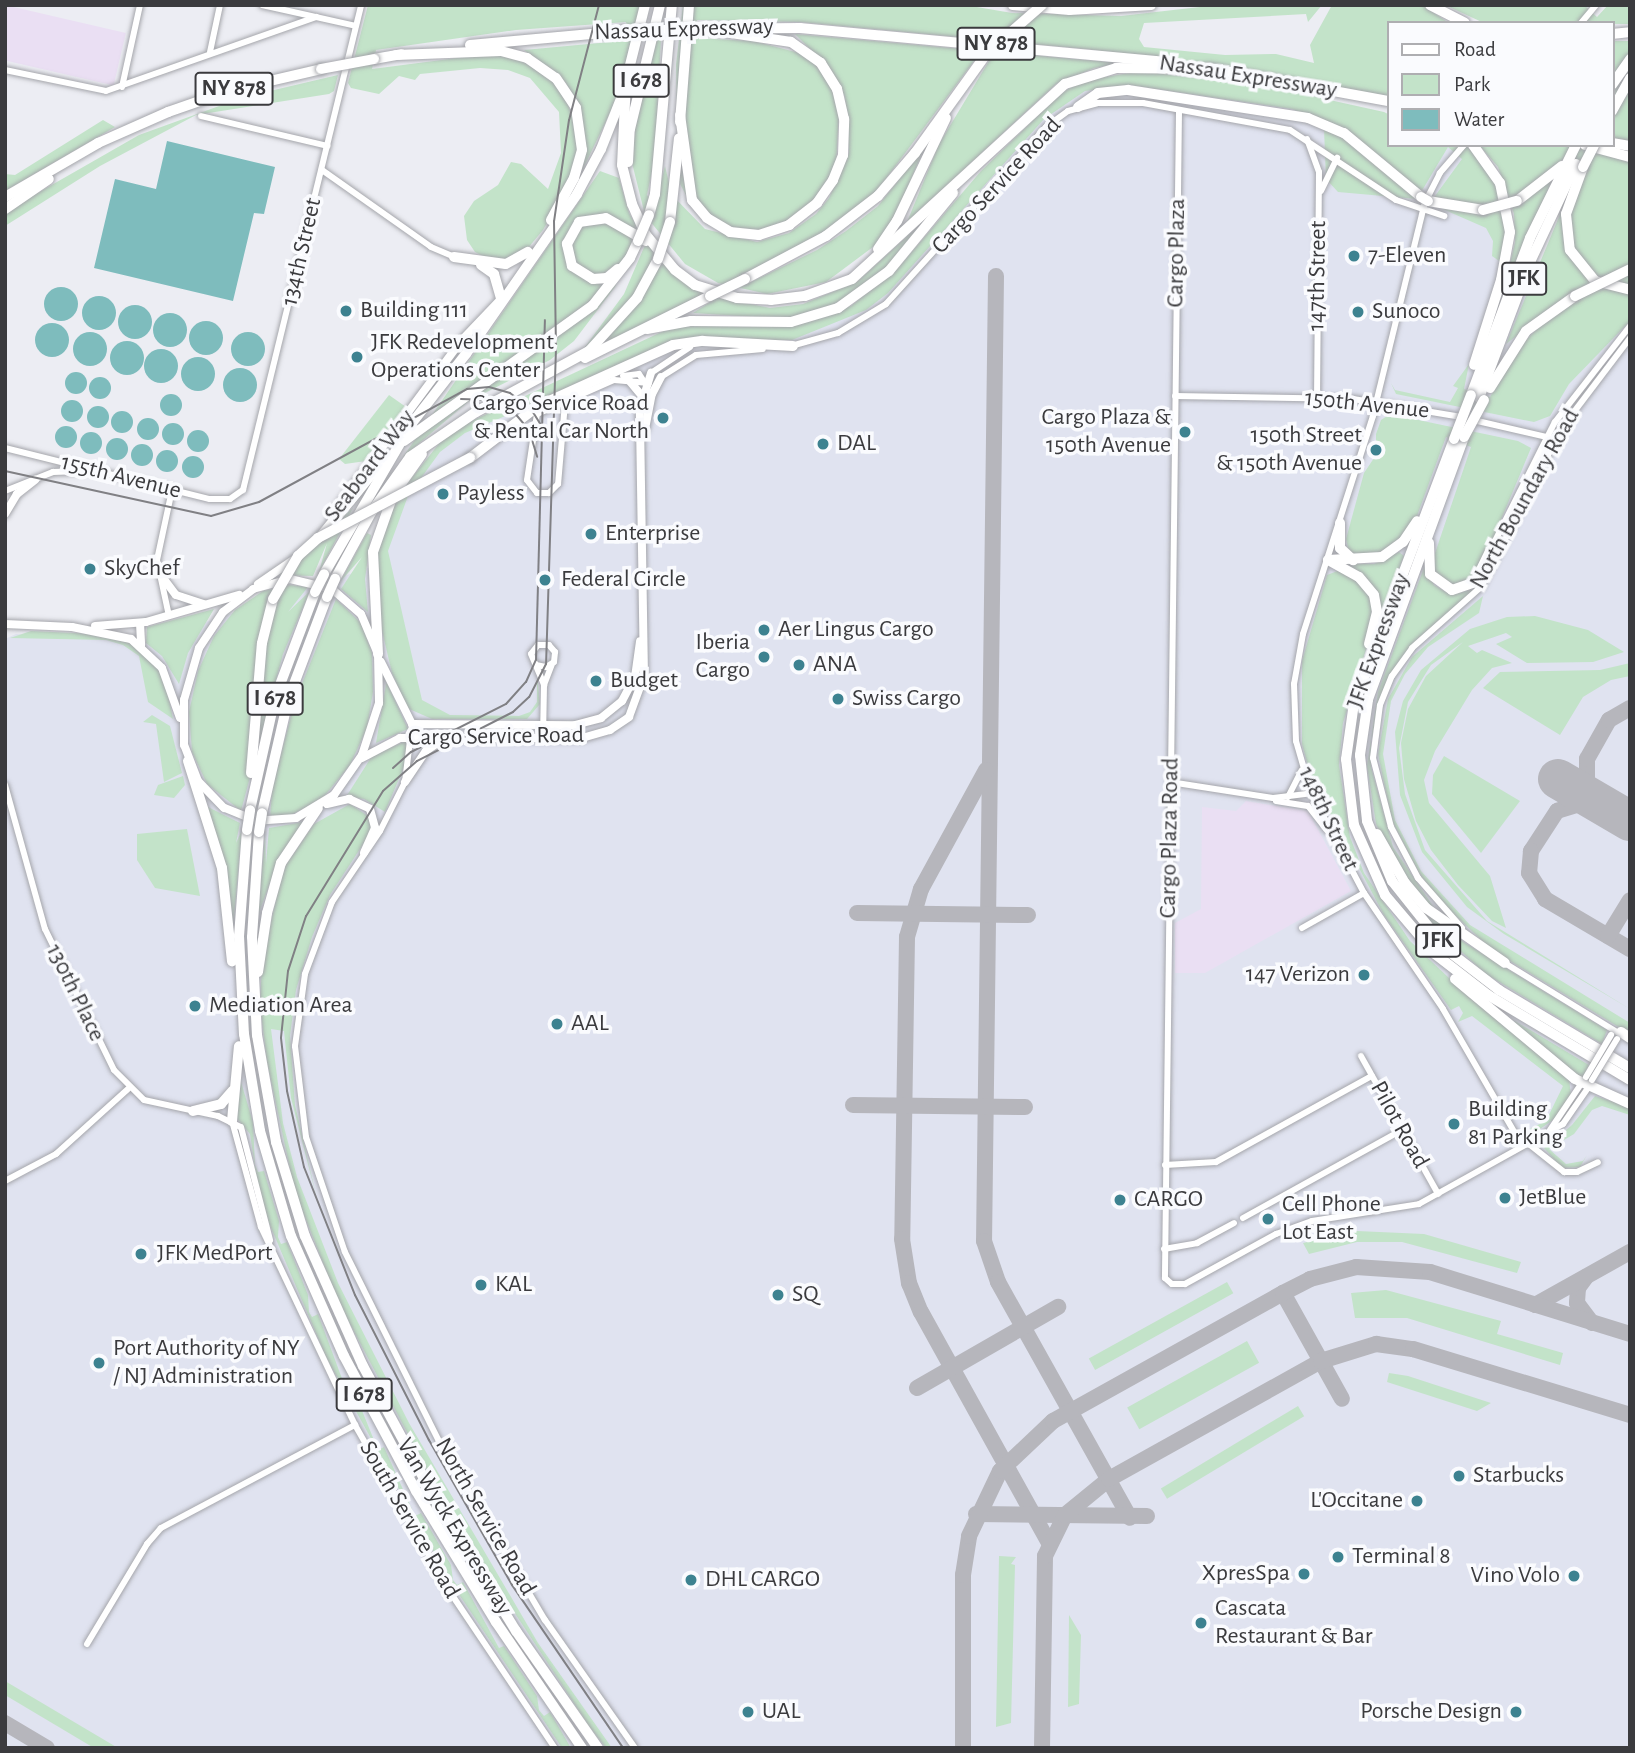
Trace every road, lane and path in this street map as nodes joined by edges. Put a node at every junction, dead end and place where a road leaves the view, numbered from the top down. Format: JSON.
{"nodes":[{"id":1,"x":140,"y":5,"type":"edge"},
{"id":2,"x":220,"y":5,"type":"edge"},
{"id":3,"x":261,"y":5,"type":"edge"},
{"id":4,"x":361,"y":5,"type":"edge"},
{"id":5,"x":645,"y":5,"type":"edge"},
{"id":6,"x":660,"y":5,"type":"edge"},
{"id":7,"x":672,"y":5,"type":"edge"},
{"id":8,"x":689,"y":5,"type":"edge"},
{"id":9,"x":1012,"y":5,"type":"edge"},
{"id":10,"x":1042,"y":5,"type":"edge"},
{"id":11,"x":1151,"y":5,"type":"edge"},
{"id":12,"x":1430,"y":5,"type":"edge"},
{"id":13,"x":1596,"y":5,"type":"edge"},
{"id":14,"x":316,"y":18,"type":"junction"},
{"id":15,"x":1461,"y":21,"type":"edge"},
{"id":16,"x":1582,"y":21,"type":"edge"},
{"id":17,"x":356,"y":26,"type":"junction"},
{"id":18,"x":695,"y":29,"type":"junction"},
{"id":19,"x":209,"y":52,"type":"junction"},
{"id":20,"x":987,"y":53,"type":"junction"},
{"id":21,"x":396,"y":55,"type":"junction"},
{"id":22,"x":1630,"y":59,"type":"edge"},
{"id":23,"x":1215,"y":69,"type":"junction"},
{"id":24,"x":5,"y":70,"type":"edge"},
{"id":25,"x":1630,"y":77,"type":"edge"},
{"id":26,"x":626,"y":81,"type":"junction"},
{"id":27,"x":1614,"y":82,"type":"edge"},
{"id":28,"x":122,"y":87,"type":"junction"},
{"id":29,"x":1333,"y":91,"type":"junction"},
{"id":30,"x":1614,"y":99,"type":"edge"},
{"id":31,"x":1386,"y":101,"type":"edge"},
{"id":32,"x":1078,"y":107,"type":"junction"},
{"id":33,"x":1386,"y":107,"type":"edge"},
{"id":34,"x":1614,"y":107,"type":"edge"},
{"id":35,"x":1179,"y":111,"type":"junction"},
{"id":36,"x":680,"y":115,"type":"junction"},
{"id":37,"x":201,"y":116,"type":"dead end"},
{"id":38,"x":151,"y":119,"type":"junction"},
{"id":39,"x":1305,"y":136,"type":"junction"},
{"id":40,"x":328,"y":146,"type":"junction"},
{"id":41,"x":996,"y":146,"type":"junction"},
{"id":42,"x":1462,"y":147,"type":"edge"},
{"id":43,"x":1474,"y":147,"type":"edge"},
{"id":44,"x":1576,"y":147,"type":"edge"},
{"id":45,"x":1585,"y":147,"type":"edge"},
{"id":46,"x":1592,"y":147,"type":"edge"},
{"id":47,"x":1593,"y":147,"type":"edge"},
{"id":48,"x":1630,"y":157,"type":"edge"},
{"id":49,"x":1337,"y":158,"type":"junction"},
{"id":50,"x":1575,"y":164,"type":"junction"},
{"id":51,"x":322,"y":170,"type":"junction"},
{"id":52,"x":1319,"y":195,"type":"junction"},
{"id":53,"x":5,"y":197,"type":"edge"},
{"id":54,"x":5,"y":209,"type":"edge"},
{"id":55,"x":1423,"y":209,"type":"junction"},
{"id":56,"x":1444,"y":216,"type":"dead end"},
{"id":57,"x":539,"y":244,"type":"junction"},
{"id":58,"x":660,"y":256,"type":"junction"},
{"id":59,"x":454,"y":257,"type":"junction"},
{"id":60,"x":630,"y":258,"type":"junction"},
{"id":61,"x":1630,"y":269,"type":"edge"},
{"id":62,"x":826,"y":289,"type":"junction"},
{"id":63,"x":1630,"y":290,"type":"edge"},
{"id":64,"x":501,"y":299,"type":"junction"},
{"id":65,"x":1630,"y":326,"type":"edge"},
{"id":66,"x":647,"y":329,"type":"junction"},
{"id":67,"x":1630,"y":338,"type":"edge"},
{"id":68,"x":793,"y":346,"type":"junction"},
{"id":69,"x":758,"y":349,"type":"junction"},
{"id":70,"x":572,"y":363,"type":"junction"},
{"id":71,"x":657,"y":365,"type":"junction"},
{"id":72,"x":645,"y":377,"type":"junction"},
{"id":73,"x":662,"y":377,"type":"joint"},
{"id":74,"x":627,"y":378,"type":"junction"},
{"id":75,"x":614,"y":380,"type":"junction"},
{"id":76,"x":655,"y":386,"type":"junction"},
{"id":77,"x":642,"y":396,"type":"junction"},
{"id":78,"x":1175,"y":396,"type":"junction"},
{"id":79,"x":1317,"y":397,"type":"junction"},
{"id":80,"x":1478,"y":398,"type":"junction"},
{"id":81,"x":1377,"y":401,"type":"junction"},
{"id":82,"x":565,"y":403,"type":"junction"},
{"id":83,"x":412,"y":423,"type":"junction"},
{"id":84,"x":1546,"y":437,"type":"junction"},
{"id":85,"x":643,"y":439,"type":"junction"},
{"id":86,"x":1460,"y":439,"type":"junction"},
{"id":87,"x":1555,"y":439,"type":"junction"},
{"id":88,"x":402,"y":443,"type":"junction"},
{"id":89,"x":5,"y":448,"type":"edge"},
{"id":90,"x":425,"y":450,"type":"junction"},
{"id":91,"x":94,"y":472,"type":"junction"},
{"id":92,"x":1439,"y":478,"type":"junction"},
{"id":93,"x":35,"y":480,"type":"junction"},
{"id":94,"x":172,"y":490,"type":"junction"},
{"id":95,"x":5,"y":491,"type":"edge"},
{"id":96,"x":237,"y":495,"type":"joint"},
{"id":97,"x":1438,"y":507,"type":"junction"},
{"id":98,"x":5,"y":514,"type":"edge"},
{"id":99,"x":1340,"y":523,"type":"junction"},
{"id":100,"x":1490,"y":551,"type":"joint"},
{"id":101,"x":302,"y":554,"type":"junction"},
{"id":102,"x":1328,"y":560,"type":"junction"},
{"id":103,"x":1359,"y":561,"type":"junction"},
{"id":104,"x":158,"y":570,"type":"junction"},
{"id":105,"x":250,"y":590,"type":"junction"},
{"id":106,"x":210,"y":604,"type":"junction"},
{"id":107,"x":169,"y":616,"type":"junction"},
{"id":108,"x":140,"y":623,"type":"junction"},
{"id":109,"x":5,"y":624,"type":"edge"},
{"id":110,"x":72,"y":627,"type":"junction"},
{"id":111,"x":641,"y":632,"type":"junction"},
{"id":112,"x":141,"y":645,"type":"junction"},
{"id":113,"x":378,"y":657,"type":"junction"},
{"id":114,"x":552,"y":663,"type":"junction"},
{"id":115,"x":536,"y":665,"type":"junction"},
{"id":116,"x":544,"y":685,"type":"junction"},
{"id":117,"x":182,"y":723,"type":"junction"},
{"id":118,"x":412,"y":724,"type":"junction"},
{"id":119,"x":544,"y":724,"type":"junction"},
{"id":120,"x":1362,"y":733,"type":"junction"},
{"id":121,"x":412,"y":737,"type":"junction"},
{"id":122,"x":446,"y":737,"type":"junction"},
{"id":123,"x":543,"y":738,"type":"junction"},
{"id":124,"x":1347,"y":748,"type":"junction"},
{"id":125,"x":360,"y":760,"type":"junction"},
{"id":126,"x":188,"y":761,"type":"junction"},
{"id":127,"x":1302,"y":769,"type":"junction"},
{"id":128,"x":405,"y":782,"type":"junction"},
{"id":129,"x":1170,"y":782,"type":"junction"},
{"id":130,"x":5,"y":785,"type":"edge"},
{"id":131,"x":1311,"y":793,"type":"junction"},
{"id":132,"x":252,"y":794,"type":"junction"},
{"id":133,"x":1261,"y":796,"type":"junction"},
{"id":134,"x":1286,"y":798,"type":"junction"},
{"id":135,"x":319,"y":807,"type":"junction"},
{"id":136,"x":8,"y":815,"type":"edge"},
{"id":137,"x":1332,"y":836,"type":"junction"},
{"id":138,"x":364,"y":853,"type":"junction"},
{"id":139,"x":1374,"y":876,"type":"junction"},
{"id":140,"x":1364,"y":893,"type":"junction"},
{"id":141,"x":1302,"y":928,"type":"dead end"},
{"id":142,"x":1505,"y":963,"type":"junction"},
{"id":143,"x":240,"y":996,"type":"junction"},
{"id":144,"x":255,"y":1013,"type":"junction"},
{"id":145,"x":1619,"y":1034,"type":"edge"},
{"id":146,"x":1361,"y":1056,"type":"dead end"},
{"id":147,"x":1630,"y":1068,"type":"edge"},
{"id":148,"x":1372,"y":1076,"type":"junction"},
{"id":149,"x":1630,"y":1080,"type":"edge"},
{"id":150,"x":1587,"y":1082,"type":"junction"},
{"id":151,"x":236,"y":1084,"type":"junction"},
{"id":152,"x":128,"y":1089,"type":"junction"},
{"id":153,"x":1630,"y":1104,"type":"edge"},
{"id":154,"x":192,"y":1111,"type":"junction"},
{"id":155,"x":232,"y":1121,"type":"junction"},
{"id":156,"x":1402,"y":1129,"type":"junction"},
{"id":157,"x":1527,"y":1143,"type":"junction"},
{"id":158,"x":1598,"y":1162,"type":"dead end"},
{"id":159,"x":1165,"y":1165,"type":"junction"},
{"id":160,"x":5,"y":1181,"type":"edge"},
{"id":161,"x":1438,"y":1194,"type":"junction"},
{"id":162,"x":1244,"y":1218,"type":"dead end"},
{"id":163,"x":1234,"y":1223,"type":"dead end"},
{"id":164,"x":1164,"y":1248,"type":"junction"},
{"id":165,"x":355,"y":1425,"type":"junction"},
{"id":166,"x":88,"y":1644,"type":"dead end"},
{"id":167,"x":555,"y":1748,"type":"edge"},
{"id":168,"x":582,"y":1748,"type":"edge"},
{"id":169,"x":598,"y":1748,"type":"edge"},
{"id":170,"x":635,"y":1748,"type":"edge"}],
"edges":[{"from":1,"to":28,"type":"street"},
{"from":2,"to":19,"type":"street"},
{"from":3,"to":14,"type":"street"},
{"from":4,"to":17,"type":"street","name":"134th Street"},
{"from":5,"to":26,"type":"highway"},
{"from":6,"to":58,"type":"highway","number":"I 678"},
{"from":7,"to":60,"type":"highway","bridge":true},
{"from":8,"to":36,"type":"highway","name":"Van Wyck Expressway","number":"I 678"},
{"from":9,"to":11,"type":"main road"},
{"from":10,"to":20,"type":"highway","bridge":true},
{"from":12,"to":15,"type":"highway"},
{"from":13,"to":16,"type":"street"},
{"from":14,"to":17,"type":"street"},
{"from":14,"to":19,"type":"street"},
{"from":17,"to":40,"type":"street","name":"134th Street"},
{"from":18,"to":21,"type":"highway","name":"Nassau Expressway","number":"NY 878","bridge":true},
{"from":18,"to":23,"type":"highway","name":"Nassau Expressway","number":"NY 878"},
{"from":18,"to":36,"type":"highway"},
{"from":19,"to":28,"type":"street"},
{"from":20,"to":62,"type":"highway"},
{"from":20,"to":66,"type":"highway","bridge":true},
{"from":21,"to":38,"type":"highway","name":"Nassau Expressway","number":"NY 878","bridge":true},
{"from":21,"to":57,"type":"highway"},
{"from":22,"to":27,"type":"highway"},
{"from":23,"to":29,"type":"highway","name":"Nassau Expressway","number":"NY 878"},
{"from":23,"to":41,"type":"highway"},
{"from":24,"to":28,"type":"street"},
{"from":25,"to":30,"type":"highway"},
{"from":25,"to":34,"type":"highway"},
{"from":26,"to":57,"type":"highway","name":"Van Wyck Expressway","number":"I 678"},
{"from":26,"to":58,"type":"highway"},
{"from":29,"to":31,"type":"highway","name":"Nassau Expressway","number":"NY 878"},
{"from":29,"to":33,"type":"highway"},
{"from":32,"to":35,"type":"street","name":"Cargo Service Road"},
{"from":32,"to":50,"type":"highway","bridge":true},
{"from":32,"to":68,"type":"street","name":"Cargo Service Road"},
{"from":35,"to":39,"type":"street","name":"Cargo Service Road"},
{"from":35,"to":78,"type":"street","name":"Cargo Plaza"},
{"from":36,"to":58,"type":"highway","name":"Van Wyck Expressway","number":"I 678","bridge":true},
{"from":37,"to":40,"type":"street"},
{"from":38,"to":53,"type":"highway","name":"Nassau Expressway","number":"NY 878"},
{"from":38,"to":54,"type":"highway"},
{"from":39,"to":49,"type":"street","name":"Cargo Service Road"},
{"from":39,"to":52,"type":"street"},
{"from":40,"to":51,"type":"street","name":"134th Street"},
{"from":41,"to":62,"type":"highway"},
{"from":41,"to":66,"type":"highway"},
{"from":42,"to":55,"type":"street","name":"148th Street"},
{"from":43,"to":80,"type":"highway"},
{"from":44,"to":50,"type":"highway","number":"JFK"},
{"from":45,"to":50,"type":"highway","number":"JFK"},
{"from":46,"to":50,"type":"highway","bridge":true},
{"from":47,"to":48,"type":"highway"},
{"from":49,"to":52,"type":"street","name":"147th Street"},
{"from":49,"to":55,"type":"street","name":"Cargo Service Road"},
{"from":50,"to":63,"type":"highway"},
{"from":50,"to":80,"type":"highway","number":"JFK"},
{"from":51,"to":59,"type":"street"},
{"from":51,"to":96,"type":"street","name":"134th Street"},
{"from":52,"to":79,"type":"street","name":"147th Street"},
{"from":55,"to":56,"type":"street","name":"Cargo Service Road"},
{"from":55,"to":81,"type":"street","name":"148th Street"},
{"from":57,"to":59,"type":"highway"},
{"from":57,"to":64,"type":"highway","name":"Van Wyck Expressway","number":"I 678"},
{"from":58,"to":60,"type":"highway"},
{"from":58,"to":62,"type":"highway"},
{"from":58,"to":70,"type":"highway","name":"Van Wyck Expressway","number":"I 678"},
{"from":59,"to":64,"type":"highway"},
{"from":60,"to":88,"type":"highway"},
{"from":61,"to":80,"type":"highway","bridge":true},
{"from":64,"to":83,"type":"highway","name":"Van Wyck Expressway","number":"I 678"},
{"from":64,"to":101,"type":"street","name":"Seaboard Way"},
{"from":65,"to":84,"type":"street","name":"North Boundary Road"},
{"from":66,"to":70,"type":"highway"},
{"from":67,"to":87,"type":"street","name":"North Boundary Road"},
{"from":68,"to":69,"type":"street","name":"Cargo Service Road"},
{"from":68,"to":132,"type":"highway","bridge":true},
{"from":69,"to":71,"type":"street","name":"Cargo Service Road"},
{"from":69,"to":73,"type":"street","name":"Cargo Service Road"},
{"from":70,"to":90,"type":"highway","name":"Van Wyck Expressway","number":"I 678"},
{"from":71,"to":72,"type":"street","name":"Cargo Service Road"},
{"from":71,"to":72,"type":"street"},
{"from":72,"to":74,"type":"street"},
{"from":72,"to":75,"type":"street"},
{"from":72,"to":76,"type":"street"},
{"from":72,"to":77,"type":"street","name":"Cargo Service Road"},
{"from":73,"to":76,"type":"street","name":"Cargo Service Road"},
{"from":74,"to":75,"type":"street"},
{"from":74,"to":77,"type":"street"},
{"from":75,"to":82,"type":"street"},
{"from":76,"to":85,"type":"street","name":"Cargo Service Road"},
{"from":77,"to":85,"type":"street","name":"Cargo Service Road"},
{"from":78,"to":79,"type":"street","name":"150th Avenue"},
{"from":78,"to":129,"type":"street","name":"Cargo Plaza Road"},
{"from":79,"to":81,"type":"street","name":"150th Avenue"},
{"from":80,"to":86,"type":"highway","bridge":true},
{"from":81,"to":84,"type":"street","name":"150th Avenue"},
{"from":81,"to":99,"type":"street","name":"148th Street"},
{"from":82,"to":82,"type":"street"},
{"from":83,"to":88,"type":"highway","name":"Van Wyck Expressway","number":"I 678"},
{"from":83,"to":101,"type":"highway"},
{"from":84,"to":87,"type":"street","name":"150th Avenue"},
{"from":84,"to":100,"type":"street","name":"North Boundary Road"},
{"from":85,"to":111,"type":"street","name":"Cargo Service Road"},
{"from":86,"to":92,"type":"highway","name":"JFK Expressway","number":"JFK"},
{"from":86,"to":97,"type":"highway","name":"JFK Expressway","number":"JFK"},
{"from":87,"to":142,"type":"street","name":"North Boundary Road"},
{"from":88,"to":132,"type":"highway","name":"Van Wyck Expressway","number":"I 678","bridge":true},
{"from":89,"to":91,"type":"street","name":"155th Avenue"},
{"from":90,"to":113,"type":"highway"},
{"from":90,"to":144,"type":"highway","name":"Van Wyck Expressway","number":"I 678","bridge":true},
{"from":91,"to":93,"type":"street"},
{"from":91,"to":94,"type":"street","name":"155th Avenue"},
{"from":92,"to":103,"type":"highway"},
{"from":92,"to":124,"type":"highway","name":"JFK Expressway","number":"JFK"},
{"from":93,"to":95,"type":"street"},
{"from":93,"to":98,"type":"street"},
{"from":94,"to":96,"type":"street","name":"155th Avenue"},
{"from":94,"to":104,"type":"street"},
{"from":97,"to":100,"type":"highway"},
{"from":97,"to":120,"type":"highway","name":"JFK Expressway","number":"JFK"},
{"from":99,"to":102,"type":"street","name":"148th Street"},
{"from":99,"to":103,"type":"highway"},
{"from":101,"to":105,"type":"street","name":"Seaboard Way"},
{"from":102,"to":103,"type":"highway"},
{"from":102,"to":124,"type":"highway"},
{"from":102,"to":127,"type":"street","name":"148th Street"},
{"from":104,"to":106,"type":"street"},
{"from":104,"to":107,"type":"street"},
{"from":105,"to":106,"type":"street"},
{"from":105,"to":113,"type":"street"},
{"from":105,"to":117,"type":"street"},
{"from":106,"to":107,"type":"street"},
{"from":107,"to":108,"type":"street"},
{"from":108,"to":110,"type":"street"},
{"from":108,"to":112,"type":"street"},
{"from":109,"to":110,"type":"street"},
{"from":110,"to":112,"type":"street"},
{"from":111,"to":119,"type":"street","name":"Cargo Service Road"},
{"from":111,"to":123,"type":"street","name":"Cargo Service Road"},
{"from":112,"to":117,"type":"street"},
{"from":113,"to":118,"type":"street"},
{"from":113,"to":125,"type":"street"},
{"from":114,"to":115,"type":"street"},
{"from":114,"to":115,"type":"street"},
{"from":114,"to":116,"type":"street"},
{"from":115,"to":116,"type":"street"},
{"from":116,"to":119,"type":"street"},
{"from":117,"to":126,"type":"street"},
{"from":118,"to":119,"type":"street","name":"Cargo Service Road"},
{"from":118,"to":121,"type":"street","name":"North Service Road"},
{"from":119,"to":123,"type":"street"},
{"from":120,"to":142,"type":"highway"},
{"from":120,"to":147,"type":"highway","name":"JFK Expressway","number":"JFK"},
{"from":121,"to":122,"type":"street","name":"Cargo Service Road"},
{"from":121,"to":125,"type":"street","name":"Cargo Service Road"},
{"from":121,"to":128,"type":"street","name":"North Service Road"},
{"from":122,"to":123,"type":"street","name":"Cargo Service Road"},
{"from":122,"to":128,"type":"street"},
{"from":124,"to":139,"type":"highway","name":"JFK Expressway","number":"JFK"},
{"from":125,"to":135,"type":"street"},
{"from":126,"to":135,"type":"street"},
{"from":126,"to":143,"type":"highway"},
{"from":127,"to":131,"type":"street","name":"148th Street"},
{"from":127,"to":134,"type":"street"},
{"from":128,"to":138,"type":"street","name":"North Service Road"},
{"from":129,"to":133,"type":"street"},
{"from":129,"to":159,"type":"street","name":"Cargo Plaza Road"},
{"from":130,"to":136,"type":"street","name":"130th Place"},
{"from":131,"to":134,"type":"street"},
{"from":131,"to":137,"type":"street","name":"148th Street"},
{"from":132,"to":143,"type":"highway","name":"Van Wyck Expressway","number":"I 678","bridge":true},
{"from":133,"to":134,"type":"street"},
{"from":133,"to":137,"type":"street"},
{"from":135,"to":138,"type":"street"},
{"from":135,"to":144,"type":"highway"},
{"from":136,"to":152,"type":"street","name":"130th Place"},
{"from":137,"to":140,"type":"street","name":"148th Street"},
{"from":138,"to":170,"type":"street","name":"North Service Road"},
{"from":139,"to":149,"type":"highway","name":"JFK Expressway","number":"JFK"},
{"from":139,"to":150,"type":"highway"},
{"from":140,"to":141,"type":"street"},
{"from":140,"to":157,"type":"street","name":"148th Street"},
{"from":142,"to":145,"type":"street","name":"North Boundary Road"},
{"from":143,"to":151,"type":"highway"},
{"from":143,"to":168,"type":"highway","name":"Van Wyck Expressway","number":"I 678"},
{"from":144,"to":169,"type":"highway","name":"Van Wyck Expressway","number":"I 678"},
{"from":145,"to":150,"type":"street","bridge":true},
{"from":146,"to":148,"type":"street","name":"Pilot Road"},
{"from":148,"to":156,"type":"street","name":"Pilot Road"},
{"from":148,"to":159,"type":"street"},
{"from":150,"to":153,"type":"highway"},
{"from":150,"to":157,"type":"street"},
{"from":151,"to":154,"type":"highway"},
{"from":151,"to":155,"type":"highway"},
{"from":152,"to":154,"type":"street"},
{"from":152,"to":160,"type":"street"},
{"from":154,"to":155,"type":"street"},
{"from":155,"to":165,"type":"street","name":"South Service Road"},
{"from":156,"to":161,"type":"street","name":"Pilot Road"},
{"from":156,"to":162,"type":"street"},
{"from":157,"to":158,"type":"street","name":"148th Street"},
{"from":157,"to":161,"type":"street"},
{"from":159,"to":164,"type":"street","name":"Cargo Plaza Road"},
{"from":161,"to":164,"type":"street","name":"Cargo Plaza Road"},
{"from":163,"to":164,"type":"street"},
{"from":165,"to":166,"type":"street"},
{"from":165,"to":167,"type":"street","name":"South Service Road"}]}
